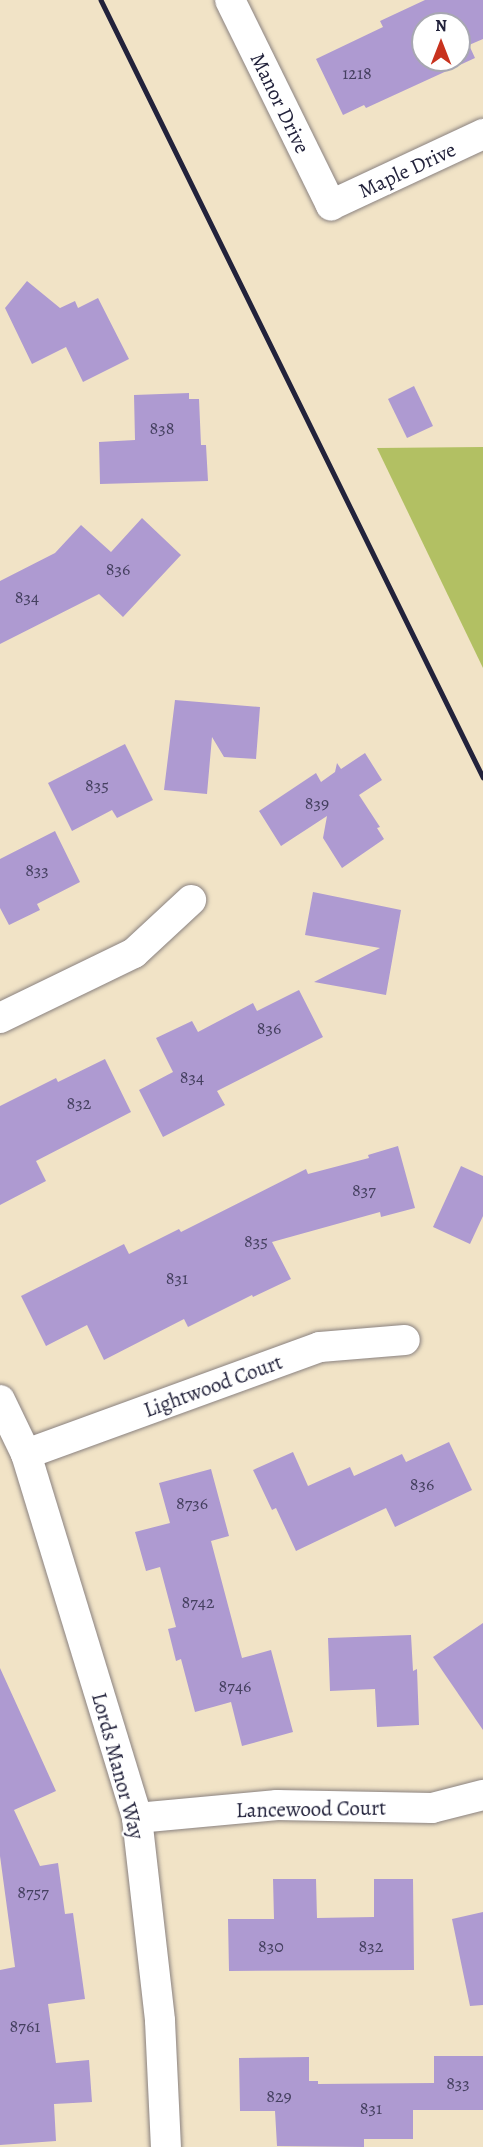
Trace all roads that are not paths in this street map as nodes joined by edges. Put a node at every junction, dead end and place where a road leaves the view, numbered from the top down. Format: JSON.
{"nodes":[{"id":1,"x":230,"y":0,"type":"edge"},
{"id":2,"x":483,"y":134,"type":"edge"},
{"id":3,"x":331,"y":205,"type":"joint"},
{"id":4,"x":191,"y":900,"type":"dead end"},
{"id":5,"x":0,"y":1018,"type":"edge"},
{"id":6,"x":405,"y":1340,"type":"dead end"},
{"id":7,"x":0,"y":1400,"type":"edge"},
{"id":8,"x":26,"y":1454,"type":"junction"},
{"id":9,"x":483,"y":1795,"type":"edge"},
{"id":10,"x":137,"y":1818,"type":"junction"},
{"id":11,"x":166,"y":2147,"type":"edge"}],
"edges":[{"from":1,"to":3,"type":"street","name":"Manor Drive"},
{"from":2,"to":3,"type":"street","name":"Maple Drive"},
{"from":4,"to":5,"type":"street"},
{"from":6,"to":8,"type":"street","name":"Lightwood Court"},
{"from":7,"to":8,"type":"street","name":"Lords Manor Way"},
{"from":8,"to":10,"type":"street","name":"Lords Manor Way"},
{"from":9,"to":10,"type":"street","name":"Lancewood Court"},
{"from":10,"to":11,"type":"street","name":"Lords Manor Way"}]}
